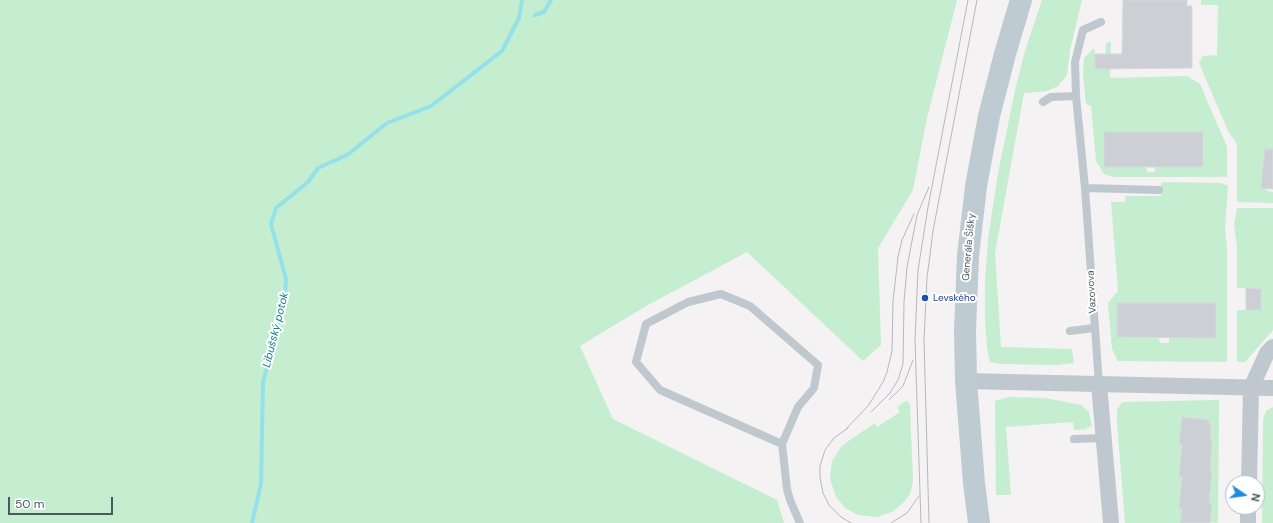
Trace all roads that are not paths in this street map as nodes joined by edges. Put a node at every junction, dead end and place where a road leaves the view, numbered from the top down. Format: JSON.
{"nodes":[{"id":1,"x":1022,"y":0,"type":"edge"},
{"id":2,"x":1101,"y":22,"type":"dead end"},
{"id":3,"x":1076,"y":96,"type":"junction"},
{"id":4,"x":1043,"y":102,"type":"dead end"},
{"id":5,"x":1085,"y":188,"type":"junction"},
{"id":6,"x":1159,"y":190,"type":"dead end"},
{"id":7,"x":1094,"y":328,"type":"junction"},
{"id":8,"x":1070,"y":331,"type":"dead end"},
{"id":9,"x":1273,"y":347,"type":"edge"},
{"id":10,"x":966,"y":381,"type":"junction"},
{"id":11,"x":1100,"y":384,"type":"junction"},
{"id":12,"x":1251,"y":388,"type":"junction"},
{"id":13,"x":1273,"y":388,"type":"edge"},
{"id":14,"x":1105,"y":438,"type":"junction"},
{"id":15,"x":1074,"y":439,"type":"dead end"},
{"id":16,"x":782,"y":444,"type":"junction"},
{"id":17,"x":1249,"y":475,"type":"edge"},
{"id":18,"x":800,"y":523,"type":"edge"},
{"id":19,"x":979,"y":523,"type":"edge"},
{"id":20,"x":1111,"y":523,"type":"edge"}],
"edges":[{"from":1,"to":10,"type":"main road","name":"Generála Šišky"},
{"from":2,"to":3,"type":"lane","name":"Vazovova"},
{"from":3,"to":4,"type":"lane"},
{"from":3,"to":5,"type":"lane","name":"Vazovova"},
{"from":5,"to":6,"type":"lane"},
{"from":5,"to":7,"type":"lane","name":"Vazovova"},
{"from":7,"to":8,"type":"lane"},
{"from":7,"to":11,"type":"lane","name":"Vazovova"},
{"from":9,"to":12,"type":"street"},
{"from":10,"to":11,"type":"street"},
{"from":10,"to":19,"type":"main road","name":"Generála Šišky"},
{"from":11,"to":12,"type":"street"},
{"from":11,"to":14,"type":"street","name":"Vazovova"},
{"from":12,"to":13,"type":"street"},
{"from":12,"to":17,"type":"street"},
{"from":14,"to":15,"type":"lane"},
{"from":14,"to":20,"type":"street","name":"Vazovova"},
{"from":16,"to":16,"type":"lane"},
{"from":16,"to":18,"type":"lane"}]}
